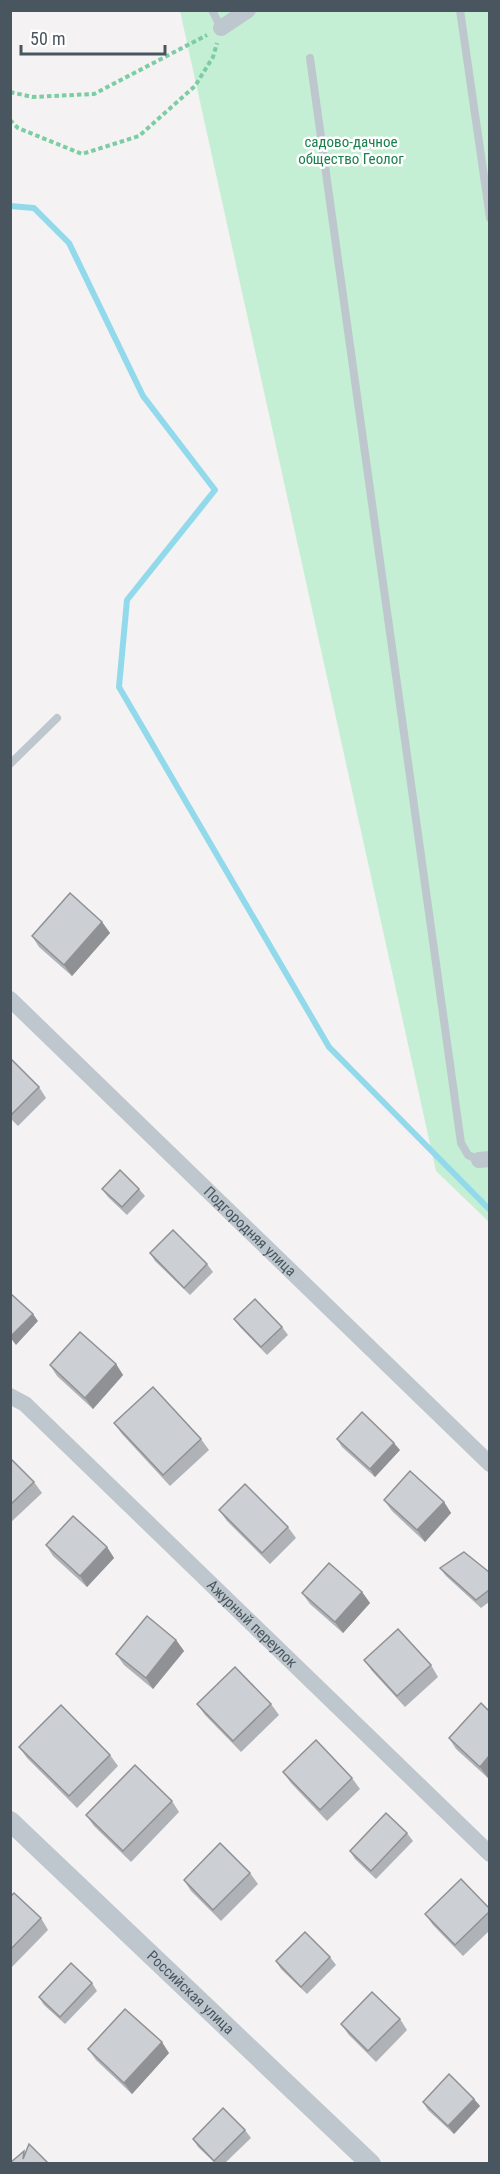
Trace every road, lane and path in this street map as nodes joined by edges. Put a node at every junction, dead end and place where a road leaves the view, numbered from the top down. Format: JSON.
{"nodes":[{"id":1,"x":212,"y":10,"type":"edge"},
{"id":2,"x":248,"y":10,"type":"edge"},
{"id":3,"x":460,"y":10,"type":"edge"},
{"id":4,"x":221,"y":28,"type":"junction"},
{"id":5,"x":310,"y":58,"type":"dead end"},
{"id":6,"x":10,"y":92,"type":"edge"},
{"id":7,"x":10,"y":120,"type":"edge"},
{"id":8,"x":489,"y":218,"type":"edge"},
{"id":9,"x":57,"y":718,"type":"dead end"},
{"id":10,"x":10,"y":764,"type":"edge"},
{"id":11,"x":10,"y":999,"type":"edge"},
{"id":12,"x":484,"y":1159,"type":"edge"},
{"id":13,"x":10,"y":1396,"type":"edge"},
{"id":14,"x":489,"y":1464,"type":"edge"},
{"id":15,"x":10,"y":1821,"type":"edge"},
{"id":16,"x":489,"y":1854,"type":"edge"},
{"id":17,"x":371,"y":2163,"type":"edge"}],
"edges":[{"from":1,"to":4,"type":"lane"},
{"from":2,"to":4,"type":"street"},
{"from":3,"to":8,"type":"lane"},
{"from":4,"to":6,"type":"path"},
{"from":4,"to":7,"type":"path"},
{"from":5,"to":12,"type":"lane"},
{"from":9,"to":10,"type":"lane"},
{"from":11,"to":14,"type":"street","name":"Подгородняя улица"},
{"from":13,"to":16,"type":"street","name":"Ажурный переулок"},
{"from":15,"to":17,"type":"street","name":"Российская улица"}]}
